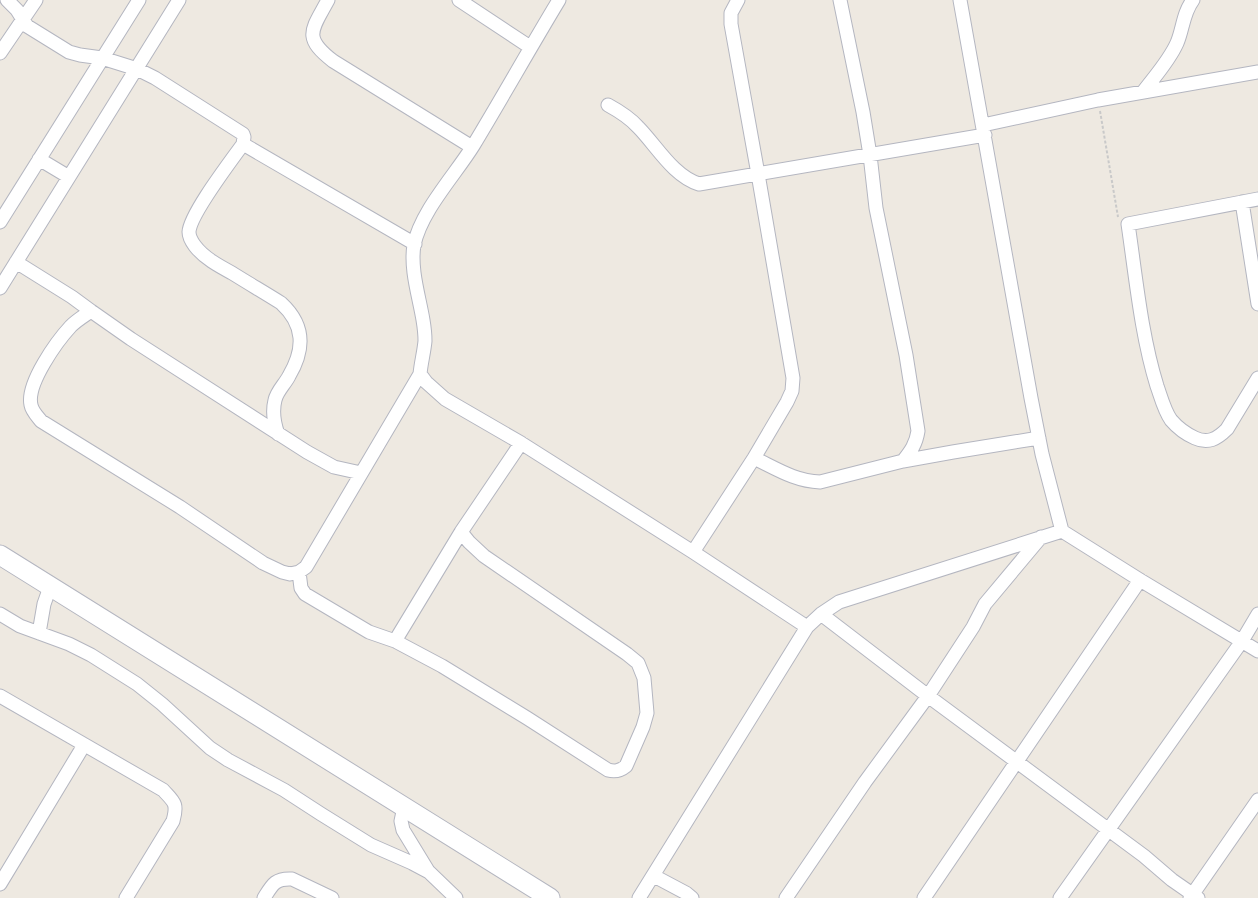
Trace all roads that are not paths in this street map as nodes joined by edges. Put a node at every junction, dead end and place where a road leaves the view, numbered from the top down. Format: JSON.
{"nodes":[{"id":1,"x":7,"y":0,"type":"edge"},
{"id":2,"x":36,"y":0,"type":"edge"},
{"id":3,"x":139,"y":0,"type":"edge"},
{"id":4,"x":179,"y":0,"type":"edge"},
{"id":5,"x":328,"y":0,"type":"edge"},
{"id":6,"x":459,"y":0,"type":"edge"},
{"id":7,"x":559,"y":0,"type":"edge"},
{"id":8,"x":738,"y":0,"type":"edge"},
{"id":9,"x":840,"y":0,"type":"edge"},
{"id":10,"x":960,"y":0,"type":"edge"},
{"id":11,"x":1193,"y":0,"type":"edge"},
{"id":12,"x":23,"y":20,"type":"junction"},
{"id":13,"x":530,"y":47,"type":"junction"},
{"id":14,"x":0,"y":53,"type":"edge"},
{"id":15,"x":102,"y":58,"type":"junction"},
{"id":16,"x":137,"y":68,"type":"junction"},
{"id":17,"x":1258,"y":72,"type":"edge"},
{"id":18,"x":1144,"y":92,"type":"junction"},
{"id":19,"x":608,"y":105,"type":"dead end"},
{"id":20,"x":984,"y":130,"type":"junction"},
{"id":21,"x":243,"y":144,"type":"junction"},
{"id":22,"x":472,"y":147,"type":"junction"},
{"id":23,"x":870,"y":155,"type":"junction"},
{"id":24,"x":39,"y":159,"type":"junction"},
{"id":25,"x":758,"y":174,"type":"junction"},
{"id":26,"x":69,"y":177,"type":"junction"},
{"id":27,"x":1258,"y":199,"type":"edge"},
{"id":28,"x":1242,"y":202,"type":"junction"},
{"id":29,"x":0,"y":222,"type":"edge"},
{"id":30,"x":415,"y":244,"type":"junction"},
{"id":31,"x":16,"y":262,"type":"junction"},
{"id":32,"x":0,"y":288,"type":"edge"},
{"id":33,"x":1258,"y":304,"type":"edge"},
{"id":34,"x":91,"y":311,"type":"junction"},
{"id":35,"x":420,"y":374,"type":"junction"},
{"id":36,"x":1258,"y":378,"type":"edge"},
{"id":37,"x":278,"y":434,"type":"junction"},
{"id":38,"x":1039,"y":438,"type":"junction"},
{"id":39,"x":521,"y":443,"type":"junction"},
{"id":40,"x":754,"y":458,"type":"junction"},
{"id":41,"x":903,"y":461,"type":"junction"},
{"id":42,"x":361,"y":473,"type":"junction"},
{"id":43,"x":1062,"y":531,"type":"junction"},
{"id":44,"x":462,"y":532,"type":"junction"},
{"id":45,"x":1041,"y":538,"type":"junction"},
{"id":46,"x":694,"y":552,"type":"junction"},
{"id":47,"x":0,"y":555,"type":"edge"},
{"id":48,"x":299,"y":572,"type":"junction"},
{"id":49,"x":1140,"y":580,"type":"junction"},
{"id":50,"x":50,"y":587,"type":"junction"},
{"id":51,"x":0,"y":614,"type":"edge"},
{"id":52,"x":821,"y":614,"type":"junction"},
{"id":53,"x":1258,"y":614,"type":"edge"},
{"id":54,"x":807,"y":627,"type":"junction"},
{"id":55,"x":39,"y":633,"type":"junction"},
{"id":56,"x":395,"y":641,"type":"junction"},
{"id":57,"x":1242,"y":641,"type":"junction"},
{"id":58,"x":1258,"y":651,"type":"edge"},
{"id":59,"x":0,"y":696,"type":"edge"},
{"id":60,"x":928,"y":696,"type":"junction"},
{"id":61,"x":84,"y":745,"type":"junction"},
{"id":62,"x":1017,"y":761,"type":"junction"},
{"id":63,"x":1258,"y":800,"type":"edge"},
{"id":64,"x":404,"y":807,"type":"junction"},
{"id":65,"x":1107,"y":830,"type":"junction"},
{"id":66,"x":429,"y":872,"type":"junction"},
{"id":67,"x":654,"y":876,"type":"junction"},
{"id":68,"x":0,"y":884,"type":"edge"},
{"id":69,"x":1194,"y":897,"type":"edge"},
{"id":70,"x":126,"y":898,"type":"edge"},
{"id":71,"x":264,"y":898,"type":"edge"},
{"id":72,"x":332,"y":898,"type":"edge"},
{"id":73,"x":456,"y":898,"type":"edge"},
{"id":74,"x":550,"y":898,"type":"edge"},
{"id":75,"x":639,"y":898,"type":"edge"},
{"id":76,"x":692,"y":898,"type":"edge"},
{"id":77,"x":786,"y":898,"type":"edge"},
{"id":78,"x":924,"y":898,"type":"edge"},
{"id":79,"x":1060,"y":898,"type":"edge"}],
"edges":[{"from":1,"to":12,"type":"street"},
{"from":2,"to":12,"type":"street"},
{"from":3,"to":15,"type":"street"},
{"from":4,"to":16,"type":"street"},
{"from":5,"to":22,"type":"street"},
{"from":6,"to":13,"type":"street"},
{"from":7,"to":13,"type":"street"},
{"from":8,"to":25,"type":"street"},
{"from":9,"to":23,"type":"street"},
{"from":10,"to":20,"type":"street"},
{"from":11,"to":18,"type":"street"},
{"from":12,"to":14,"type":"street"},
{"from":12,"to":15,"type":"street"},
{"from":13,"to":22,"type":"street"},
{"from":15,"to":16,"type":"street"},
{"from":15,"to":24,"type":"street"},
{"from":16,"to":21,"type":"street"},
{"from":16,"to":26,"type":"street"},
{"from":17,"to":18,"type":"street"},
{"from":18,"to":20,"type":"street"},
{"from":19,"to":25,"type":"street"},
{"from":20,"to":23,"type":"street"},
{"from":20,"to":38,"type":"street"},
{"from":21,"to":30,"type":"street"},
{"from":21,"to":37,"type":"street"},
{"from":22,"to":30,"type":"street"},
{"from":23,"to":25,"type":"street"},
{"from":23,"to":41,"type":"street"},
{"from":24,"to":26,"type":"street"},
{"from":24,"to":29,"type":"street"},
{"from":25,"to":40,"type":"street"},
{"from":26,"to":31,"type":"street"},
{"from":27,"to":28,"type":"street"},
{"from":28,"to":33,"type":"street"},
{"from":28,"to":36,"type":"street"},
{"from":30,"to":35,"type":"street"},
{"from":31,"to":32,"type":"street"},
{"from":31,"to":34,"type":"street"},
{"from":34,"to":37,"type":"street"},
{"from":34,"to":48,"type":"street"},
{"from":35,"to":39,"type":"street"},
{"from":35,"to":42,"type":"street"},
{"from":37,"to":42,"type":"street"},
{"from":38,"to":41,"type":"street"},
{"from":38,"to":43,"type":"street"},
{"from":39,"to":44,"type":"street"},
{"from":39,"to":46,"type":"street"},
{"from":40,"to":41,"type":"street"},
{"from":40,"to":46,"type":"street"},
{"from":42,"to":48,"type":"street"},
{"from":43,"to":45,"type":"street"},
{"from":43,"to":49,"type":"street"},
{"from":44,"to":56,"type":"street"},
{"from":44,"to":56,"type":"street"},
{"from":45,"to":52,"type":"street"},
{"from":45,"to":60,"type":"street"},
{"from":46,"to":54,"type":"street"},
{"from":47,"to":50,"type":"street"},
{"from":48,"to":56,"type":"street"},
{"from":49,"to":57,"type":"street"},
{"from":49,"to":62,"type":"street"},
{"from":50,"to":55,"type":"street"},
{"from":50,"to":64,"type":"street"},
{"from":51,"to":55,"type":"street"},
{"from":52,"to":54,"type":"street"},
{"from":52,"to":60,"type":"street"},
{"from":53,"to":57,"type":"street"},
{"from":54,"to":67,"type":"street"},
{"from":55,"to":66,"type":"street"},
{"from":57,"to":58,"type":"street"},
{"from":57,"to":65,"type":"street"},
{"from":59,"to":61,"type":"street"},
{"from":60,"to":62,"type":"street"},
{"from":60,"to":77,"type":"street"},
{"from":61,"to":68,"type":"street"},
{"from":61,"to":70,"type":"street"},
{"from":62,"to":65,"type":"street"},
{"from":62,"to":78,"type":"street"},
{"from":63,"to":69,"type":"street"},
{"from":64,"to":66,"type":"street"},
{"from":64,"to":74,"type":"street"},
{"from":65,"to":69,"type":"street"},
{"from":65,"to":79,"type":"street"},
{"from":66,"to":73,"type":"street"},
{"from":67,"to":75,"type":"street"},
{"from":67,"to":76,"type":"street"},
{"from":71,"to":72,"type":"street"}]}
